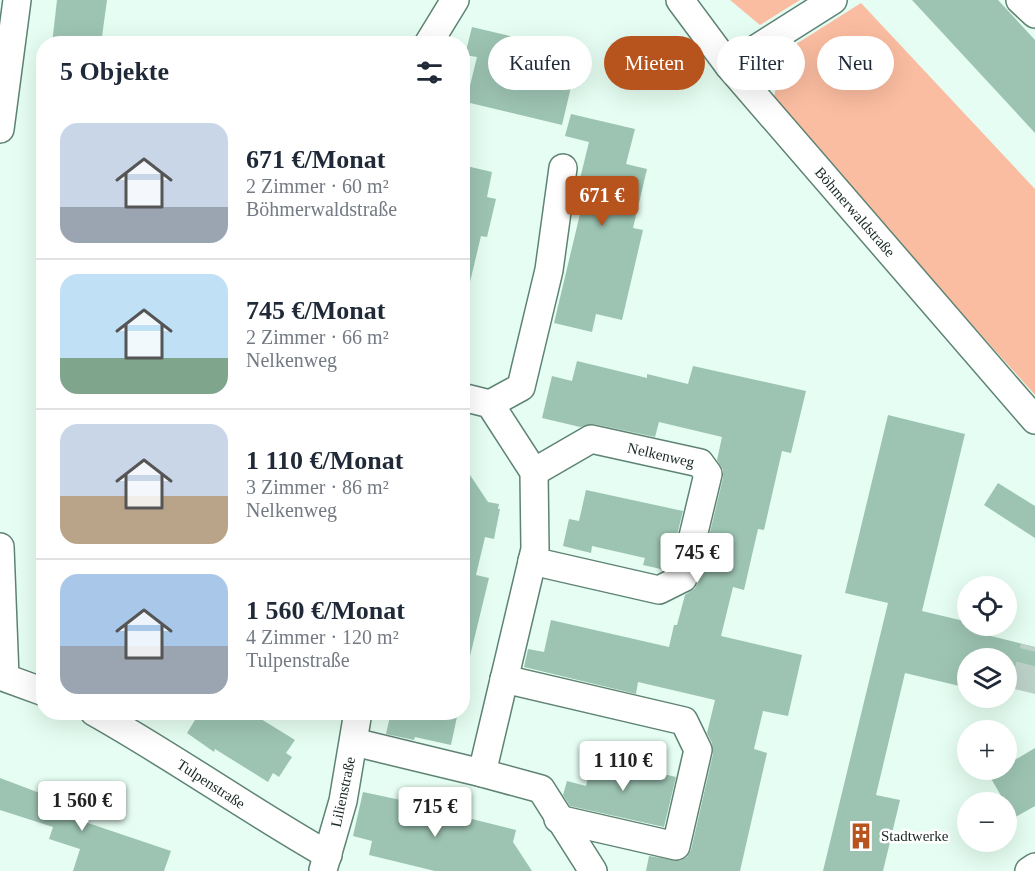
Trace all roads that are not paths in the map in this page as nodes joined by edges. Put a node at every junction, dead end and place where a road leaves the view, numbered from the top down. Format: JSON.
{"nodes":[{"id":1,"x":17,"y":0,"type":"edge"},
{"id":2,"x":454,"y":0,"type":"edge"},
{"id":3,"x":680,"y":0,"type":"edge"},
{"id":4,"x":833,"y":0,"type":"edge"},
{"id":5,"x":1020,"y":0,"type":"edge"},
{"id":6,"x":1035,"y":14,"type":"edge"},
{"id":7,"x":433,"y":36,"type":"edge"},
{"id":8,"x":776,"y":36,"type":"edge"},
{"id":9,"x":717,"y":50,"type":"edge"},
{"id":10,"x":750,"y":90,"type":"edge"},
{"id":11,"x":0,"y":129,"type":"edge"},
{"id":12,"x":563,"y":168,"type":"dead end"},
{"id":13,"x":470,"y":399,"type":"edge"},
{"id":14,"x":490,"y":404,"type":"junction"},
{"id":15,"x":1035,"y":420,"type":"edge"},
{"id":16,"x":534,"y":472,"type":"junction"},
{"id":17,"x":0,"y":548,"type":"edge"},
{"id":18,"x":532,"y":561,"type":"junction"},
{"id":19,"x":3,"y":676,"type":"edge"},
{"id":20,"x":504,"y":679,"type":"junction"},
{"id":21,"x":36,"y":689,"type":"edge"},
{"id":22,"x":108,"y":720,"type":"edge"},
{"id":23,"x":357,"y":720,"type":"edge"},
{"id":24,"x":354,"y":742,"type":"junction"},
{"id":25,"x":482,"y":773,"type":"junction"},
{"id":26,"x":558,"y":819,"type":"junction"},
{"id":27,"x":325,"y":863,"type":"edge"},
{"id":28,"x":1035,"y":867,"type":"edge"},
{"id":29,"x":593,"y":871,"type":"edge"},
{"id":30,"x":1029,"y":871,"type":"edge"}],
"edges":[{"from":1,"to":11,"type":"street"},
{"from":2,"to":7,"type":"street"},
{"from":3,"to":9,"type":"street","name":"Böhmerwaldstraße"},
{"from":4,"to":8,"type":"street"},
{"from":5,"to":6,"type":"street"},
{"from":10,"to":15,"type":"street","name":"Böhmerwaldstraße"},
{"from":12,"to":14,"type":"street"},
{"from":13,"to":14,"type":"street"},
{"from":14,"to":16,"type":"street"},
{"from":16,"to":18,"type":"street"},
{"from":16,"to":18,"type":"street","name":"Nelkenweg"},
{"from":17,"to":19,"type":"street"},
{"from":18,"to":20,"type":"street"},
{"from":19,"to":21,"type":"street"},
{"from":20,"to":25,"type":"street"},
{"from":20,"to":26,"type":"street"},
{"from":22,"to":27,"type":"street","name":"Tulpenstraße"},
{"from":23,"to":24,"type":"street","name":"Lilienstraße"},
{"from":24,"to":25,"type":"street"},
{"from":24,"to":27,"type":"street","name":"Lilienstraße"},
{"from":25,"to":26,"type":"street"},
{"from":26,"to":29,"type":"street"},
{"from":28,"to":30,"type":"street"}]}
